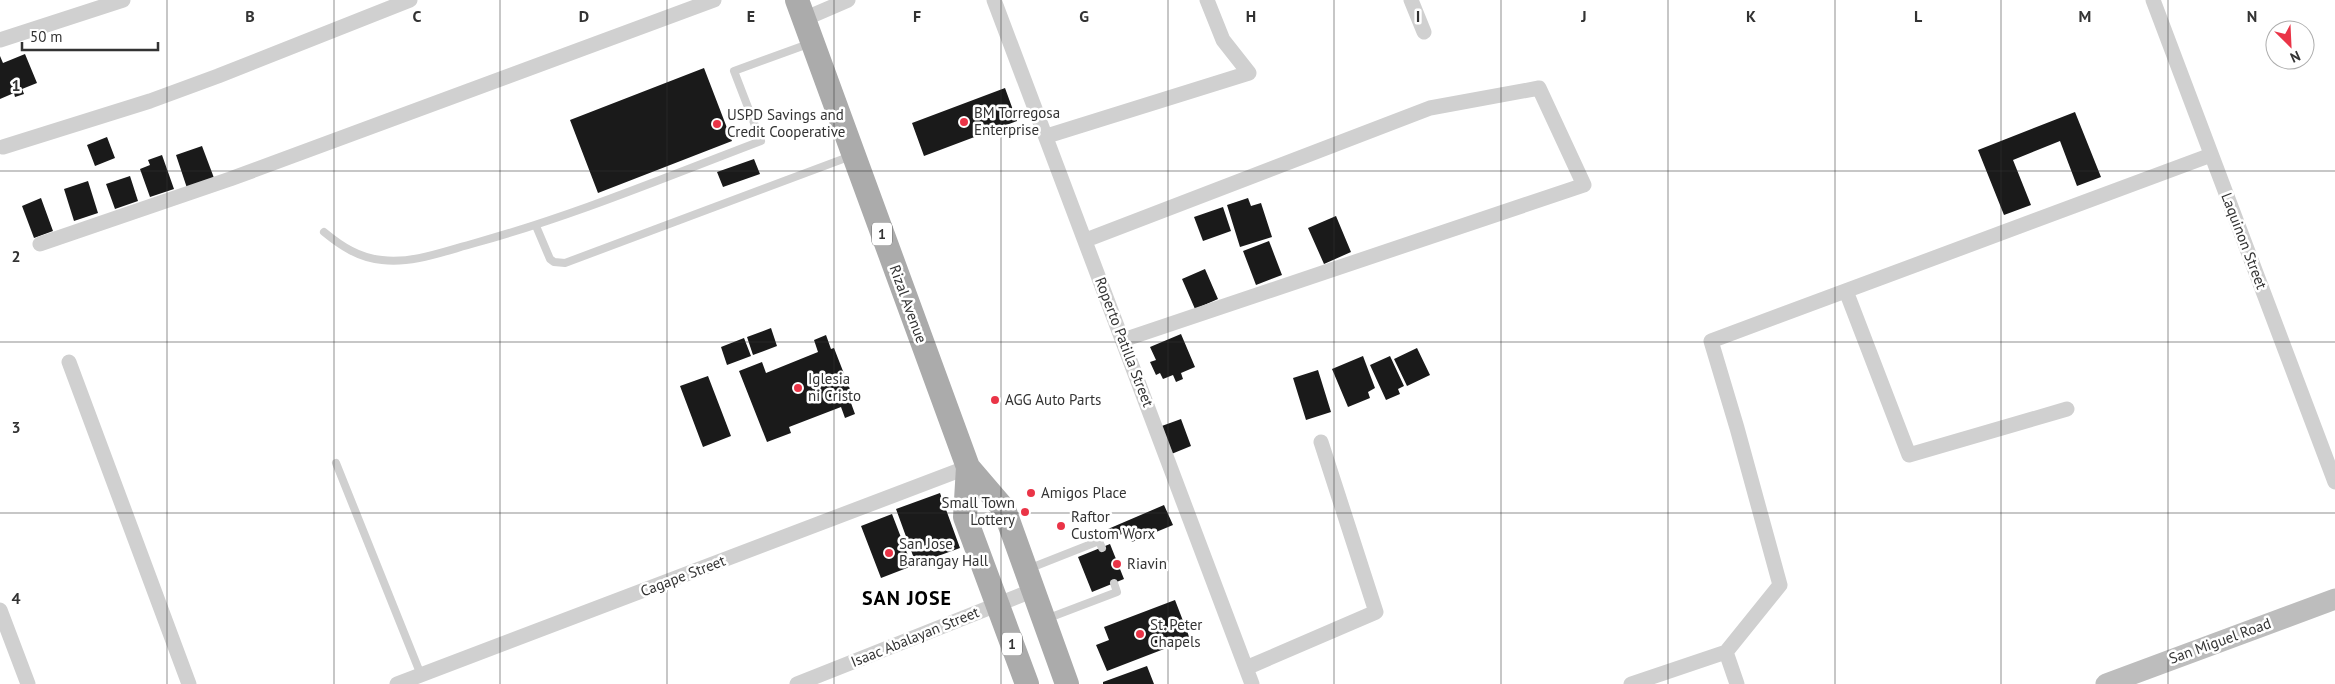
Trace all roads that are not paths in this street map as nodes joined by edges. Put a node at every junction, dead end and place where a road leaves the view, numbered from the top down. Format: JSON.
{"nodes":[{"id":1,"x":124,"y":0,"type":"edge"},
{"id":2,"x":410,"y":0,"type":"edge"},
{"id":3,"x":714,"y":0,"type":"edge"},
{"id":4,"x":848,"y":0,"type":"edge"},
{"id":5,"x":994,"y":0,"type":"edge"},
{"id":6,"x":1207,"y":0,"type":"edge"},
{"id":7,"x":1411,"y":0,"type":"edge"},
{"id":8,"x":2153,"y":0,"type":"edge"},
{"id":9,"x":800,"y":9,"type":"edge"},
{"id":10,"x":1424,"y":32,"type":"dead end"},
{"id":11,"x":0,"y":40,"type":"edge"},
{"id":12,"x":813,"y":42,"type":"junction"},
{"id":13,"x":1047,"y":136,"type":"junction"},
{"id":14,"x":3,"y":147,"type":"dead end"},
{"id":15,"x":853,"y":155,"type":"junction"},
{"id":16,"x":2211,"y":155,"type":"junction"},
{"id":17,"x":536,"y":226,"type":"junction"},
{"id":18,"x":324,"y":232,"type":"dead end"},
{"id":19,"x":1086,"y":240,"type":"junction"},
{"id":20,"x":40,"y":244,"type":"dead end"},
{"id":21,"x":1846,"y":291,"type":"junction"},
{"id":22,"x":1123,"y":340,"type":"junction"},
{"id":23,"x":69,"y":362,"type":"dead end"},
{"id":24,"x":2067,"y":409,"type":"dead end"},
{"id":25,"x":1321,"y":442,"type":"dead end"},
{"id":26,"x":336,"y":463,"type":"dead end"},
{"id":27,"x":968,"y":467,"type":"junction"},
{"id":28,"x":2335,"y":482,"type":"edge"},
{"id":29,"x":1102,"y":548,"type":"dead end"},
{"id":30,"x":1030,"y":580,"type":"junction"},
{"id":31,"x":1114,"y":583,"type":"dead end"},
{"id":32,"x":2335,"y":599,"type":"edge"},
{"id":33,"x":998,"y":604,"type":"junction"},
{"id":34,"x":0,"y":610,"type":"edge"},
{"id":35,"x":1044,"y":620,"type":"junction"},
{"id":36,"x":1726,"y":652,"type":"junction"},
{"id":37,"x":1246,"y":668,"type":"junction"},
{"id":38,"x":421,"y":675,"type":"junction"},
{"id":39,"x":834,"y":677,"type":"edge"},
{"id":40,"x":28,"y":684,"type":"edge"},
{"id":41,"x":189,"y":684,"type":"edge"},
{"id":42,"x":397,"y":684,"type":"edge"},
{"id":43,"x":797,"y":684,"type":"edge"},
{"id":44,"x":1027,"y":684,"type":"edge"},
{"id":45,"x":1067,"y":684,"type":"edge"},
{"id":46,"x":1252,"y":684,"type":"edge"},
{"id":47,"x":1630,"y":684,"type":"edge"},
{"id":48,"x":1737,"y":684,"type":"edge"},
{"id":49,"x":2106,"y":684,"type":"edge"}],
"edges":[{"from":1,"to":11,"type":"street"},
{"from":2,"to":14,"type":"street"},
{"from":3,"to":20,"type":"street"},
{"from":4,"to":9,"type":"street"},
{"from":5,"to":13,"type":"street","name":"Roperto Patilla Street"},
{"from":6,"to":13,"type":"street"},
{"from":7,"to":10,"type":"street"},
{"from":8,"to":16,"type":"street","name":"Laquinon Street"},
{"from":9,"to":12,"type":"main road","name":"Rizal Avenue","number":"1"},
{"from":12,"to":15,"type":"main road","name":"Rizal Avenue","number":"1"},
{"from":12,"to":17,"type":"lane"},
{"from":13,"to":19,"type":"street","name":"Roperto Patilla Street"},
{"from":15,"to":17,"type":"lane"},
{"from":15,"to":27,"type":"main road","name":"Rizal Avenue","number":"1"},
{"from":16,"to":21,"type":"street"},
{"from":16,"to":28,"type":"street","name":"Laquinon Street"},
{"from":17,"to":18,"type":"lane"},
{"from":19,"to":22,"type":"street","name":"Roperto Patilla Street"},
{"from":19,"to":22,"type":"street"},
{"from":21,"to":24,"type":"street"},
{"from":21,"to":36,"type":"street"},
{"from":22,"to":37,"type":"street","name":"Roperto Patilla Street"},
{"from":23,"to":41,"type":"street"},
{"from":25,"to":37,"type":"street"},
{"from":26,"to":38,"type":"lane"},
{"from":27,"to":30,"type":"main road","name":"Rizal Avenue","number":"1"},
{"from":27,"to":33,"type":"main road","name":"Rizal Avenue","number":"1"},
{"from":27,"to":38,"type":"street","name":"Cagape Street"},
{"from":29,"to":30,"type":"lane"},
{"from":30,"to":33,"type":"street","name":"Isaac Abalayan Street"},
{"from":30,"to":35,"type":"main road","name":"Rizal Avenue","number":"1"},
{"from":31,"to":35,"type":"lane"},
{"from":32,"to":49,"type":"street","name":"San Miguel Road"},
{"from":33,"to":39,"type":"street","name":"Isaac Abalayan Street"},
{"from":33,"to":44,"type":"main road","name":"Rizal Avenue","number":"1"},
{"from":34,"to":40,"type":"street"},
{"from":35,"to":45,"type":"main road","name":"Rizal Avenue","number":"1"},
{"from":36,"to":47,"type":"street"},
{"from":36,"to":48,"type":"street"},
{"from":37,"to":46,"type":"street","name":"Roperto Patilla Street"},
{"from":38,"to":42,"type":"street","name":"Cagape Street"},
{"from":39,"to":43,"type":"street","name":"Isaac Abalayan Street"}]}
